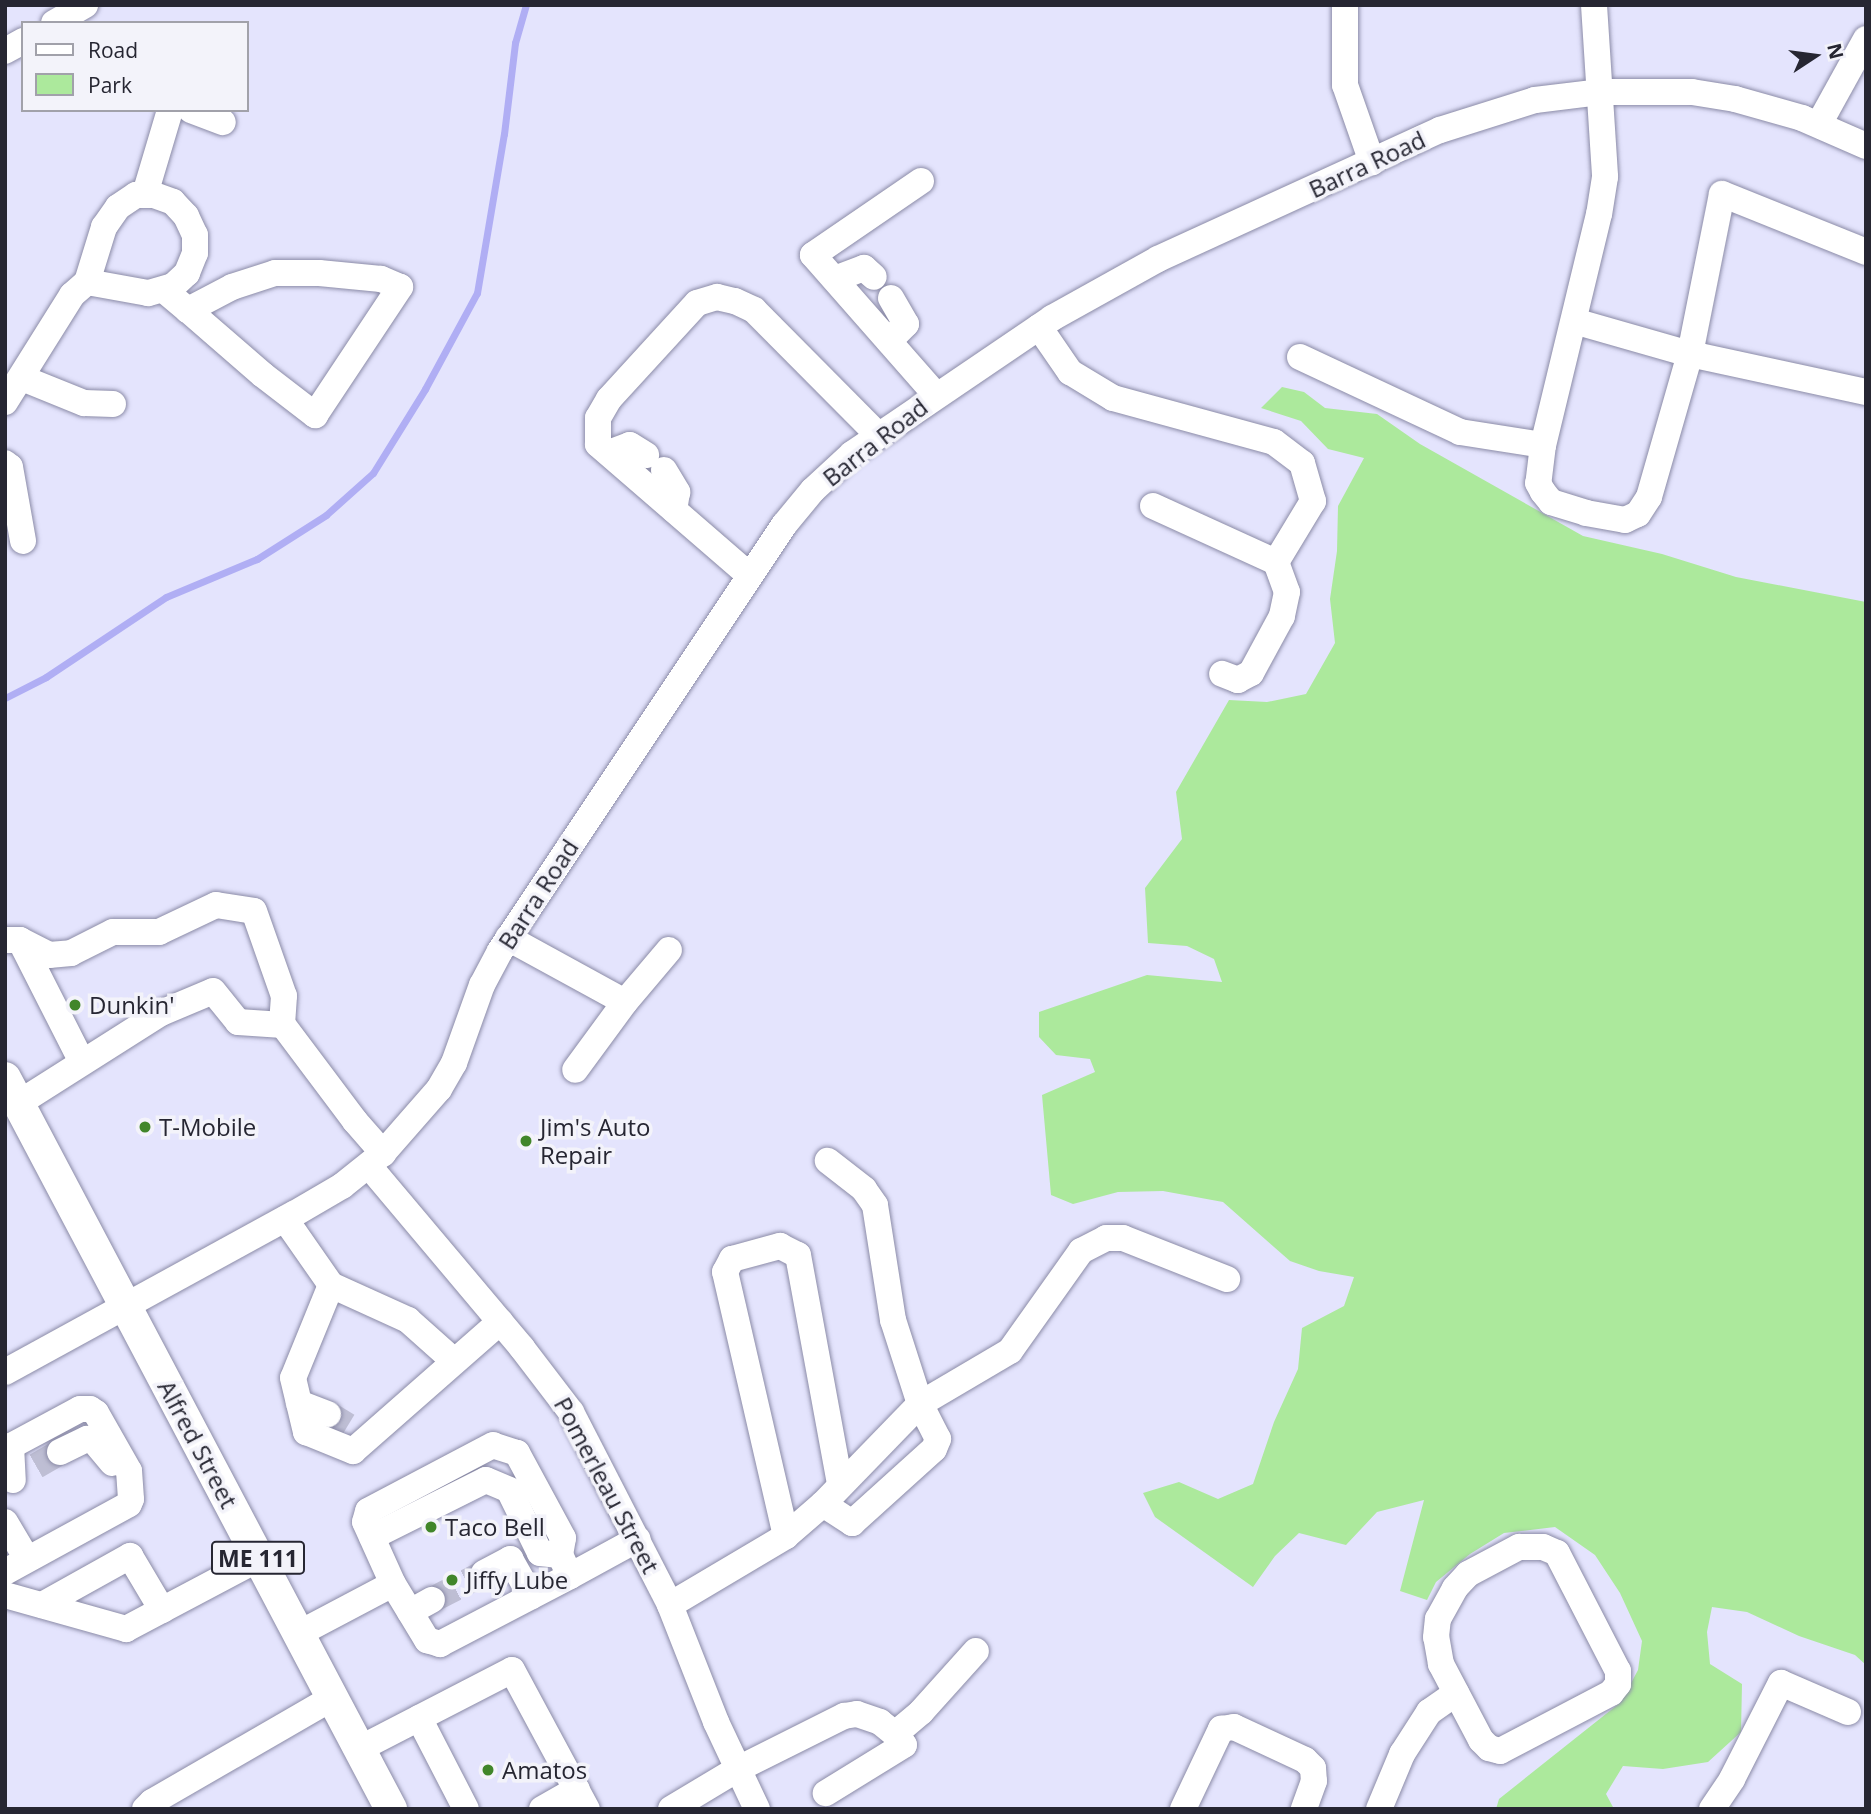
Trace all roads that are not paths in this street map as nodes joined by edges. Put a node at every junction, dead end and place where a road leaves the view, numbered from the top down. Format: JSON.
{"nodes":[{"id":1,"x":41,"y":5,"type":"edge"},
{"id":2,"x":85,"y":5,"type":"edge"},
{"id":3,"x":1345,"y":5,"type":"edge"},
{"id":4,"x":1594,"y":5,"type":"edge"},
{"id":5,"x":52,"y":21,"type":"edge"},
{"id":6,"x":57,"y":21,"type":"edge"},
{"id":7,"x":1866,"y":39,"type":"edge"},
{"id":8,"x":21,"y":42,"type":"edge"},
{"id":9,"x":5,"y":51,"type":"edge"},
{"id":10,"x":1600,"y":92,"type":"junction"},
{"id":11,"x":169,"y":112,"type":"edge"},
{"id":12,"x":196,"y":112,"type":"edge"},
{"id":13,"x":223,"y":122,"type":"dead end"},
{"id":14,"x":1819,"y":124,"type":"junction"},
{"id":15,"x":1866,"y":146,"type":"edge"},
{"id":16,"x":1372,"y":162,"type":"junction"},
{"id":17,"x":921,"y":181,"type":"dead end"},
{"id":18,"x":145,"y":194,"type":"junction"},
{"id":19,"x":1866,"y":252,"type":"edge"},
{"id":20,"x":874,"y":277,"type":"dead end"},
{"id":21,"x":835,"y":279,"type":"junction"},
{"id":22,"x":87,"y":282,"type":"junction"},
{"id":23,"x":164,"y":289,"type":"junction"},
{"id":24,"x":891,"y":298,"type":"dead end"},
{"id":25,"x":188,"y":310,"type":"junction"},
{"id":26,"x":1574,"y":321,"type":"junction"},
{"id":27,"x":1039,"y":327,"type":"junction"},
{"id":28,"x":889,"y":341,"type":"junction"},
{"id":29,"x":1690,"y":354,"type":"junction"},
{"id":30,"x":1300,"y":357,"type":"dead end"},
{"id":31,"x":22,"y":378,"type":"junction"},
{"id":32,"x":1866,"y":392,"type":"edge"},
{"id":33,"x":936,"y":395,"type":"junction"},
{"id":34,"x":5,"y":402,"type":"edge"},
{"id":35,"x":113,"y":404,"type":"dead end"},
{"id":36,"x":878,"y":435,"type":"junction"},
{"id":37,"x":1543,"y":445,"type":"junction"},
{"id":38,"x":609,"y":453,"type":"junction"},
{"id":39,"x":5,"y":463,"type":"edge"},
{"id":40,"x":1153,"y":506,"type":"dead end"},
{"id":41,"x":674,"y":510,"type":"junction"},
{"id":42,"x":23,"y":541,"type":"dead end"},
{"id":43,"x":1276,"y":562,"type":"junction"},
{"id":44,"x":749,"y":576,"type":"junction"},
{"id":45,"x":1222,"y":674,"type":"dead end"},
{"id":46,"x":508,"y":939,"type":"junction"},
{"id":47,"x":12,"y":940,"type":"edge"},
{"id":48,"x":668,"y":950,"type":"dead end"},
{"id":49,"x":625,"y":1002,"type":"junction"},
{"id":50,"x":282,"y":1024,"type":"junction"},
{"id":51,"x":82,"y":1062,"type":"junction"},
{"id":52,"x":575,"y":1070,"type":"dead end"},
{"id":53,"x":12,"y":1091,"type":"edge"},
{"id":54,"x":376,"y":1160,"type":"junction"},
{"id":55,"x":828,"y":1161,"type":"dead end"},
{"id":56,"x":285,"y":1219,"type":"junction"},
{"id":57,"x":1227,"y":1279,"type":"dead end"},
{"id":58,"x":331,"y":1285,"type":"junction"},
{"id":59,"x":126,"y":1306,"type":"junction"},
{"id":60,"x":500,"y":1322,"type":"junction"},
{"id":61,"x":454,"y":1361,"type":"junction"},
{"id":62,"x":5,"y":1372,"type":"edge"},
{"id":63,"x":299,"y":1403,"type":"junction"},
{"id":64,"x":920,"y":1404,"type":"junction"},
{"id":65,"x":348,"y":1425,"type":"junction"},
{"id":66,"x":60,"y":1452,"type":"tunnel mouth"},
{"id":67,"x":36,"y":1466,"type":"tunnel mouth"},
{"id":68,"x":9,"y":1482,"type":"edge"},
{"id":69,"x":840,"y":1484,"type":"junction"},
{"id":70,"x":131,"y":1490,"type":"junction"},
{"id":71,"x":823,"y":1504,"type":"junction"},
{"id":72,"x":5,"y":1521,"type":"edge"},
{"id":73,"x":786,"y":1536,"type":"junction"},
{"id":74,"x":372,"y":1537,"type":"junction"},
{"id":75,"x":638,"y":1539,"type":"junction"},
{"id":76,"x":258,"y":1559,"type":"junction"},
{"id":77,"x":16,"y":1565,"type":"edge"},
{"id":78,"x":565,"y":1565,"type":"junction"},
{"id":79,"x":484,"y":1573,"type":"tunnel mouth"},
{"id":80,"x":393,"y":1584,"type":"junction"},
{"id":81,"x":5,"y":1595,"type":"edge"},
{"id":82,"x":531,"y":1596,"type":"junction"},
{"id":83,"x":42,"y":1605,"type":"junction"},
{"id":84,"x":670,"y":1605,"type":"junction"},
{"id":85,"x":162,"y":1610,"type":"junction"},
{"id":86,"x":298,"y":1634,"type":"junction"},
{"id":87,"x":976,"y":1651,"type":"dead end"},
{"id":88,"x":1456,"y":1693,"type":"junction"},
{"id":89,"x":332,"y":1698,"type":"junction"},
{"id":90,"x":1848,"y":1712,"type":"dead end"},
{"id":91,"x":419,"y":1718,"type":"junction"},
{"id":92,"x":895,"y":1734,"type":"junction"},
{"id":93,"x":359,"y":1749,"type":"junction"},
{"id":94,"x":736,"y":1770,"type":"junction"},
{"id":95,"x":826,"y":1793,"type":"dead end"},
{"id":96,"x":582,"y":1799,"type":"edge"},
{"id":97,"x":145,"y":1809,"type":"edge"},
{"id":98,"x":391,"y":1809,"type":"edge"},
{"id":99,"x":466,"y":1809,"type":"edge"},
{"id":100,"x":542,"y":1809,"type":"edge"},
{"id":101,"x":671,"y":1809,"type":"edge"},
{"id":102,"x":757,"y":1809,"type":"edge"},
{"id":103,"x":1183,"y":1809,"type":"edge"},
{"id":104,"x":1304,"y":1809,"type":"edge"},
{"id":105,"x":1379,"y":1809,"type":"edge"},
{"id":106,"x":1712,"y":1809,"type":"edge"}],
"edges":[{"from":1,"to":5,"type":"street"},
{"from":2,"to":6,"type":"street"},
{"from":3,"to":16,"type":"street"},
{"from":4,"to":10,"type":"street"},
{"from":7,"to":14,"type":"street"},
{"from":8,"to":9,"type":"street"},
{"from":10,"to":14,"type":"street","name":"Barra Road"},
{"from":10,"to":16,"type":"street","name":"Barra Road"},
{"from":10,"to":26,"type":"street"},
{"from":11,"to":18,"type":"street"},
{"from":12,"to":13,"type":"street"},
{"from":14,"to":15,"type":"street","name":"Barra Road"},
{"from":16,"to":27,"type":"street","name":"Barra Road"},
{"from":17,"to":21,"type":"street"},
{"from":18,"to":22,"type":"street"},
{"from":18,"to":23,"type":"street"},
{"from":19,"to":29,"type":"street"},
{"from":20,"to":21,"type":"street"},
{"from":21,"to":28,"type":"street"},
{"from":22,"to":23,"type":"street"},
{"from":22,"to":31,"type":"street"},
{"from":23,"to":25,"type":"street"},
{"from":24,"to":28,"type":"street"},
{"from":25,"to":25,"type":"street"},
{"from":26,"to":29,"type":"street"},
{"from":26,"to":37,"type":"street"},
{"from":27,"to":33,"type":"street","name":"Barra Road"},
{"from":27,"to":43,"type":"street"},
{"from":28,"to":33,"type":"street"},
{"from":29,"to":32,"type":"street"},
{"from":29,"to":37,"type":"street"},
{"from":30,"to":37,"type":"street"},
{"from":31,"to":34,"type":"street"},
{"from":31,"to":35,"type":"street"},
{"from":33,"to":36,"type":"street","name":"Barra Road"},
{"from":36,"to":38,"type":"street"},
{"from":36,"to":44,"type":"street","name":"Barra Road"},
{"from":38,"to":41,"type":"street"},
{"from":38,"to":41,"type":"street"},
{"from":39,"to":42,"type":"street"},
{"from":40,"to":43,"type":"street"},
{"from":41,"to":44,"type":"street"},
{"from":43,"to":45,"type":"street"},
{"from":44,"to":46,"type":"street","name":"Barra Road"},
{"from":46,"to":49,"type":"street"},
{"from":46,"to":54,"type":"street","name":"Barra Road"},
{"from":47,"to":50,"type":"street"},
{"from":47,"to":51,"type":"street"},
{"from":48,"to":49,"type":"street"},
{"from":49,"to":52,"type":"street"},
{"from":50,"to":51,"type":"street"},
{"from":50,"to":54,"type":"street","name":"Pomerleau Street"},
{"from":51,"to":53,"type":"street"},
{"from":53,"to":59,"type":"main road","name":"Alfred Street","number":"ME 111"},
{"from":54,"to":56,"type":"street","name":"Barra Road"},
{"from":54,"to":60,"type":"street","name":"Pomerleau Street"},
{"from":55,"to":64,"type":"street"},
{"from":56,"to":58,"type":"street"},
{"from":56,"to":59,"type":"street","name":"Barra Road"},
{"from":57,"to":64,"type":"street"},
{"from":58,"to":61,"type":"street"},
{"from":58,"to":63,"type":"street"},
{"from":59,"to":62,"type":"street","name":"Barra Road"},
{"from":59,"to":76,"type":"main road","name":"Alfred Street","number":"ME 111"},
{"from":60,"to":61,"type":"street"},
{"from":60,"to":75,"type":"street","name":"Pomerleau Street"},
{"from":61,"to":65,"type":"street"},
{"from":63,"to":65,"type":"street"},
{"from":63,"to":65,"type":"street"},
{"from":64,"to":69,"type":"street"},
{"from":64,"to":71,"type":"street"},
{"from":66,"to":70,"type":"street"},
{"from":67,"to":68,"type":"street"},
{"from":68,"to":70,"type":"street"},
{"from":69,"to":71,"type":"street"},
{"from":69,"to":73,"type":"street"},
{"from":70,"to":77,"type":"street"},
{"from":71,"to":73,"type":"street"},
{"from":72,"to":77,"type":"street"},
{"from":73,"to":84,"type":"street"},
{"from":74,"to":78,"type":"street"},
{"from":74,"to":78,"type":"street"},
{"from":74,"to":80,"type":"street"},
{"from":75,"to":78,"type":"street"},
{"from":75,"to":84,"type":"street","name":"Pomerleau Street"},
{"from":76,"to":85,"type":"street"},
{"from":76,"to":86,"type":"main road","name":"Alfred Street","number":"ME 111"},
{"from":78,"to":82,"type":"street"},
{"from":79,"to":82,"type":"street"},
{"from":80,"to":82,"type":"street"},
{"from":80,"to":86,"type":"street"},
{"from":81,"to":83,"type":"street"},
{"from":83,"to":85,"type":"street"},
{"from":83,"to":85,"type":"street"},
{"from":84,"to":94,"type":"street","name":"Pomerleau Street"},
{"from":86,"to":89,"type":"main road","name":"Alfred Street","number":"ME 111"},
{"from":87,"to":92,"type":"street"},
{"from":88,"to":88,"type":"street"},
{"from":88,"to":105,"type":"street"},
{"from":89,"to":93,"type":"main road","name":"Alfred Street","number":"ME 111"},
{"from":89,"to":97,"type":"street"},
{"from":90,"to":106,"type":"street"},
{"from":91,"to":93,"type":"street"},
{"from":91,"to":96,"type":"street"},
{"from":91,"to":99,"type":"street"},
{"from":92,"to":94,"type":"street"},
{"from":92,"to":95,"type":"street"},
{"from":93,"to":98,"type":"main road","name":"Alfred Street","number":"ME 111"},
{"from":94,"to":101,"type":"street"},
{"from":94,"to":102,"type":"street","name":"Pomerleau Street"},
{"from":96,"to":100,"type":"street"},
{"from":103,"to":104,"type":"street"}]}
